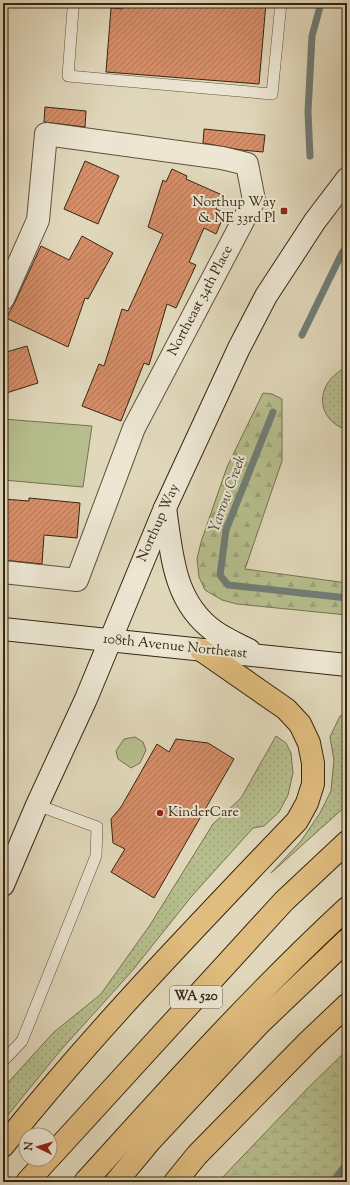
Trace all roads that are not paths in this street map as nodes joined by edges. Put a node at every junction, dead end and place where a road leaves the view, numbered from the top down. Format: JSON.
{"nodes":[{"id":1,"x":75,"y":3,"type":"edge"},
{"id":2,"x":281,"y":3,"type":"edge"},
{"id":3,"x":347,"y":179,"type":"edge"},
{"id":4,"x":3,"y":299,"type":"edge"},
{"id":5,"x":164,"y":508,"type":"junction"},
{"id":6,"x":3,"y":572,"type":"edge"},
{"id":7,"x":3,"y":629,"type":"edge"},
{"id":8,"x":110,"y":640,"type":"junction"},
{"id":9,"x":201,"y":650,"type":"junction"},
{"id":10,"x":261,"y":656,"type":"junction"},
{"id":11,"x":347,"y":665,"type":"edge"},
{"id":12,"x":36,"y":805,"type":"junction"},
{"id":13,"x":347,"y":842,"type":"edge"},
{"id":14,"x":3,"y":884,"type":"edge"},
{"id":15,"x":347,"y":908,"type":"edge"},
{"id":16,"x":347,"y":940,"type":"edge"},
{"id":17,"x":347,"y":1005,"type":"edge"},
{"id":18,"x":3,"y":1061,"type":"edge"},
{"id":19,"x":3,"y":1146,"type":"edge"},
{"id":20,"x":58,"y":1148,"type":"edge"},
{"id":21,"x":41,"y":1167,"type":"edge"},
{"id":22,"x":27,"y":1182,"type":"edge"},
{"id":23,"x":85,"y":1182,"type":"edge"},
{"id":24,"x":116,"y":1182,"type":"edge"},
{"id":25,"x":175,"y":1182,"type":"edge"}],
"edges":[{"from":1,"to":2,"type":"lane"},
{"from":3,"to":5,"type":"main road","name":"Northup Way"},
{"from":4,"to":6,"type":"main road","name":"Northeast 34th Place"},
{"from":5,"to":8,"type":"main road","name":"Northup Way"},
{"from":5,"to":10,"type":"main road"},
{"from":7,"to":8,"type":"main road","name":"108th Avenue Northeast"},
{"from":8,"to":9,"type":"main road","name":"108th Avenue Northeast"},
{"from":8,"to":12,"type":"main road","name":"Northup Way"},
{"from":9,"to":10,"type":"main road","name":"108th Avenue Northeast"},
{"from":9,"to":19,"type":"highway"},
{"from":10,"to":11,"type":"main road","name":"108th Avenue Northeast"},
{"from":12,"to":14,"type":"main road","name":"Northup Way"},
{"from":12,"to":18,"type":"lane"},
{"from":13,"to":20,"type":"highway","number":"WA 520"},
{"from":15,"to":23,"type":"highway"},
{"from":16,"to":24,"type":"highway"},
{"from":17,"to":25,"type":"highway"},
{"from":21,"to":22,"type":"highway"}]}
